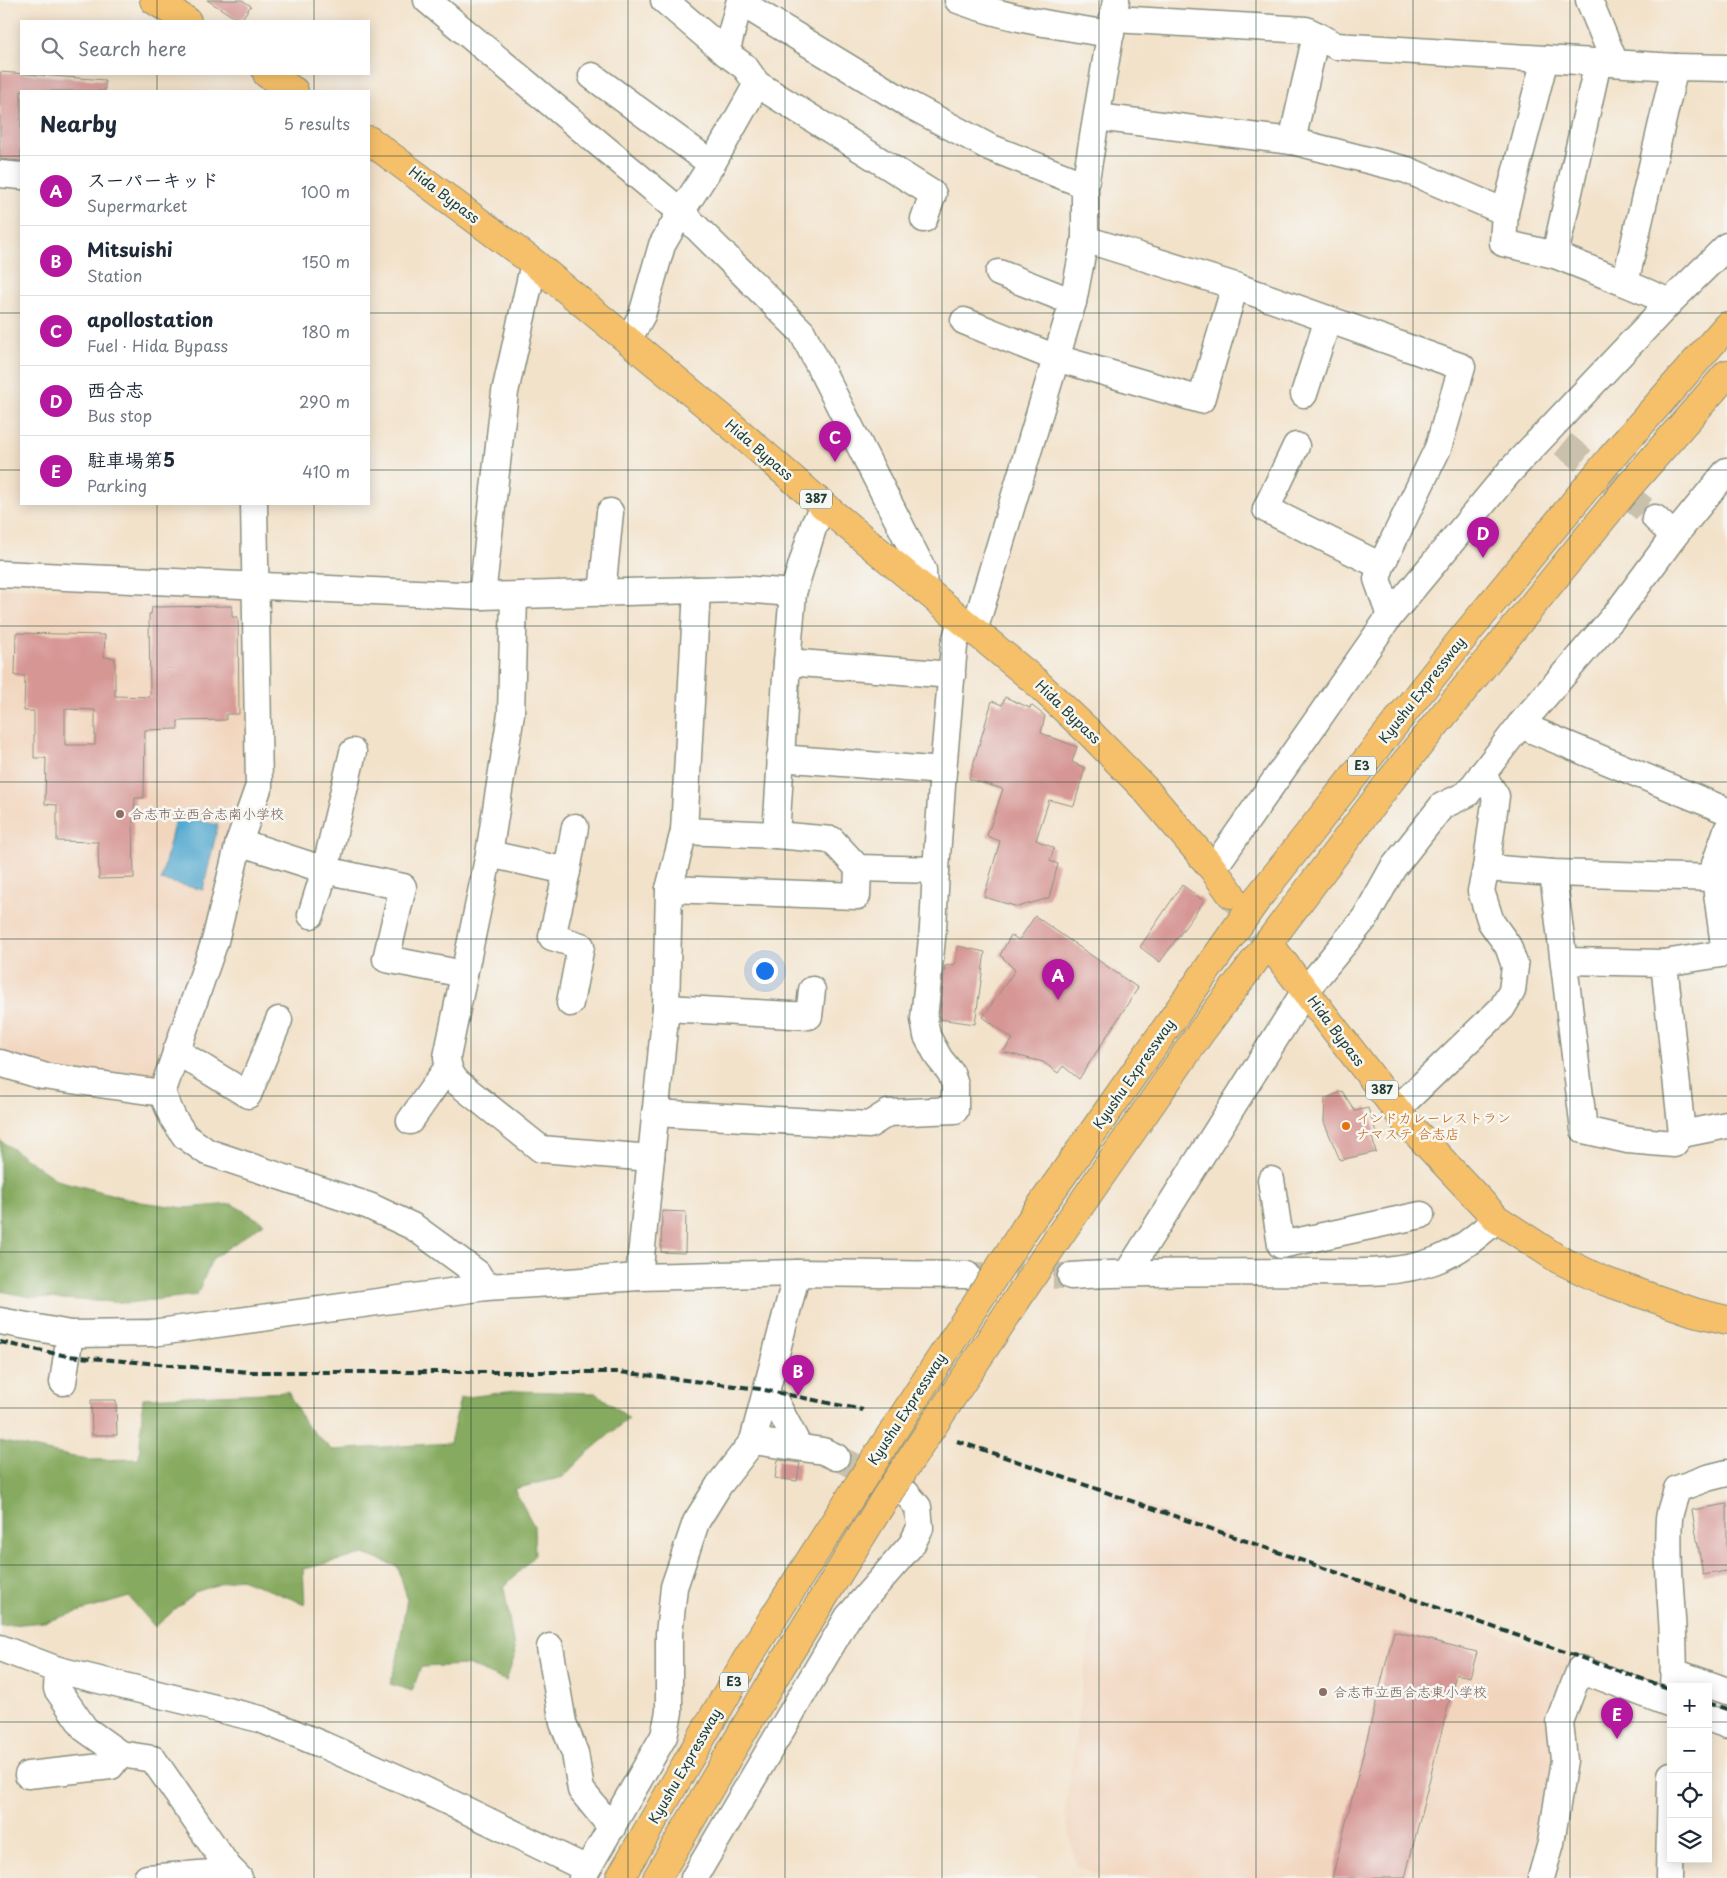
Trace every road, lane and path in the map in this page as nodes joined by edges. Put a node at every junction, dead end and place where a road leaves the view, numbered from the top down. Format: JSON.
{"nodes":[{"id":1,"x":154,"y":0,"type":"edge"},
{"id":2,"x":427,"y":0,"type":"edge"},
{"id":3,"x":664,"y":0,"type":"edge"},
{"id":4,"x":958,"y":0,"type":"edge"},
{"id":5,"x":1589,"y":0,"type":"edge"},
{"id":6,"x":740,"y":1,"type":"edge"},
{"id":7,"x":1114,"y":18,"type":"edge"},
{"id":8,"x":185,"y":20,"type":"edge"},
{"id":9,"x":1316,"y":35,"type":"junction"},
{"id":10,"x":726,"y":53,"type":"junction"},
{"id":11,"x":1545,"y":58,"type":"junction"},
{"id":12,"x":1607,"y":63,"type":"junction"},
{"id":13,"x":1675,"y":67,"type":"junction"},
{"id":14,"x":1727,"y":68,"type":"edge"},
{"id":15,"x":269,"y":75,"type":"edge"},
{"id":16,"x":592,"y":76,"type":"dead end"},
{"id":17,"x":757,"y":84,"type":"junction"},
{"id":18,"x":292,"y":90,"type":"edge"},
{"id":19,"x":1097,"y":117,"type":"junction"},
{"id":20,"x":370,"y":141,"type":"edge"},
{"id":21,"x":1292,"y":141,"type":"junction"},
{"id":22,"x":712,"y":164,"type":"junction"},
{"id":23,"x":0,"y":174,"type":"edge"},
{"id":24,"x":20,"y":176,"type":"edge"},
{"id":25,"x":1085,"y":185,"type":"junction"},
{"id":26,"x":681,"y":212,"type":"junction"},
{"id":27,"x":1505,"y":212,"type":"junction"},
{"id":28,"x":924,"y":219,"type":"dead end"},
{"id":29,"x":1085,"y":239,"type":"junction"},
{"id":30,"x":1727,"y":246,"type":"edge"},
{"id":31,"x":1556,"y":255,"type":"junction"},
{"id":32,"x":534,"y":263,"type":"junction"},
{"id":33,"x":999,"y":272,"type":"dead end"},
{"id":34,"x":1625,"y":283,"type":"junction"},
{"id":35,"x":1235,"y":286,"type":"junction"},
{"id":36,"x":1073,"y":302,"type":"junction"},
{"id":37,"x":1670,"y":302,"type":"junction"},
{"id":38,"x":1328,"y":319,"type":"junction"},
{"id":39,"x":964,"y":320,"type":"dead end"},
{"id":40,"x":1727,"y":326,"type":"edge"},
{"id":41,"x":628,"y":340,"type":"junction"},
{"id":42,"x":1056,"y":358,"type":"junction"},
{"id":43,"x":1727,"y":374,"type":"edge"},
{"id":44,"x":1304,"y":394,"type":"dead end"},
{"id":45,"x":1296,"y":446,"type":"dead end"},
{"id":46,"x":1727,"y":471,"type":"edge"},
{"id":47,"x":254,"y":505,"type":"edge"},
{"id":48,"x":824,"y":506,"type":"junction"},
{"id":49,"x":610,"y":512,"type":"dead end"},
{"id":50,"x":1655,"y":518,"type":"tunnel mouth"},
{"id":51,"x":1674,"y":536,"type":"junction"},
{"id":52,"x":1380,"y":566,"type":"junction"},
{"id":53,"x":0,"y":574,"type":"edge"},
{"id":54,"x":255,"y":587,"type":"junction"},
{"id":55,"x":697,"y":590,"type":"junction"},
{"id":56,"x":924,"y":590,"type":"junction"},
{"id":57,"x":602,"y":593,"type":"junction"},
{"id":58,"x":793,"y":593,"type":"junction"},
{"id":59,"x":482,"y":596,"type":"junction"},
{"id":60,"x":514,"y":596,"type":"junction"},
{"id":61,"x":1390,"y":616,"type":"junction"},
{"id":62,"x":967,"y":626,"type":"junction"},
{"id":63,"x":787,"y":662,"type":"junction"},
{"id":64,"x":952,"y":675,"type":"junction"},
{"id":65,"x":1520,"y":725,"type":"junction"},
{"id":66,"x":352,"y":752,"type":"dead end"},
{"id":67,"x":780,"y":758,"type":"junction"},
{"id":68,"x":943,"y":771,"type":"junction"},
{"id":69,"x":1482,"y":774,"type":"junction"},
{"id":70,"x":1727,"y":811,"type":"edge"},
{"id":71,"x":575,"y":826,"type":"dead end"},
{"id":72,"x":1727,"y":830,"type":"edge"},
{"id":73,"x":684,"y":831,"type":"junction"},
{"id":74,"x":776,"y":835,"type":"junction"},
{"id":75,"x":240,"y":842,"type":"junction"},
{"id":76,"x":489,"y":854,"type":"junction"},
{"id":77,"x":858,"y":868,"type":"junction"},
{"id":78,"x":1486,"y":868,"type":"junction"},
{"id":79,"x":1213,"y":869,"type":"junction"},
{"id":80,"x":325,"y":870,"type":"junction"},
{"id":81,"x":936,"y":870,"type":"junction"},
{"id":82,"x":567,"y":871,"type":"junction"},
{"id":83,"x":1553,"y":873,"type":"junction"},
{"id":84,"x":1714,"y":878,"type":"junction"},
{"id":85,"x":669,"y":889,"type":"junction"},
{"id":86,"x":1230,"y":894,"type":"tunnel mouth"},
{"id":87,"x":311,"y":915,"type":"dead end"},
{"id":88,"x":1276,"y":953,"type":"tunnel mouth"},
{"id":89,"x":1726,"y":953,"type":"edge"},
{"id":90,"x":1565,"y":961,"type":"junction"},
{"id":91,"x":1664,"y":963,"type":"junction"},
{"id":92,"x":464,"y":974,"type":"junction"},
{"id":93,"x":812,"y":990,"type":"dead end"},
{"id":94,"x":1305,"y":991,"type":"junction"},
{"id":95,"x":570,"y":1002,"type":"dead end"},
{"id":96,"x":666,"y":1008,"type":"junction"},
{"id":97,"x":279,"y":1020,"type":"dead end"},
{"id":98,"x":176,"y":1051,"type":"junction"},
{"id":99,"x":0,"y":1064,"type":"edge"},
{"id":100,"x":448,"y":1067,"type":"junction"},
{"id":101,"x":162,"y":1093,"type":"junction"},
{"id":102,"x":1396,"y":1110,"type":"junction"},
{"id":103,"x":655,"y":1113,"type":"junction"},
{"id":104,"x":410,"y":1122,"type":"dead end"},
{"id":105,"x":1727,"y":1125,"type":"edge"},
{"id":106,"x":1682,"y":1134,"type":"junction"},
{"id":107,"x":651,"y":1158,"type":"junction"},
{"id":108,"x":1271,"y":1180,"type":"dead end"},
{"id":109,"x":1421,"y":1215,"type":"dead end"},
{"id":110,"x":1497,"y":1219,"type":"junction"},
{"id":111,"x":1281,"y":1245,"type":"junction"},
{"id":112,"x":797,"y":1272,"type":"junction"},
{"id":113,"x":1128,"y":1272,"type":"junction"},
{"id":114,"x":1282,"y":1272,"type":"junction"},
{"id":115,"x":966,"y":1275,"type":"tunnel mouth"},
{"id":116,"x":1071,"y":1276,"type":"tunnel mouth"},
{"id":117,"x":639,"y":1277,"type":"junction"},
{"id":118,"x":486,"y":1288,"type":"junction"},
{"id":119,"x":1727,"y":1320,"type":"edge"},
{"id":120,"x":0,"y":1321,"type":"edge"},
{"id":121,"x":70,"y":1334,"type":"junction"},
{"id":122,"x":63,"y":1382,"type":"dead end"},
{"id":123,"x":771,"y":1401,"type":"junction"},
{"id":124,"x":755,"y":1436,"type":"junction"},
{"id":125,"x":799,"y":1447,"type":"junction"},
{"id":126,"x":836,"y":1457,"type":"tunnel mouth"},
{"id":127,"x":1727,"y":1473,"type":"edge"},
{"id":128,"x":896,"y":1494,"type":"junction"},
{"id":129,"x":550,"y":1647,"type":"dead end"},
{"id":130,"x":0,"y":1648,"type":"edge"},
{"id":131,"x":58,"y":1670,"type":"junction"},
{"id":132,"x":1673,"y":1680,"type":"edge"},
{"id":133,"x":1727,"y":1691,"type":"edge"},
{"id":134,"x":1667,"y":1702,"type":"edge"},
{"id":135,"x":1712,"y":1719,"type":"edge"},
{"id":136,"x":1727,"y":1725,"type":"edge"},
{"id":137,"x":120,"y":1754,"type":"junction"},
{"id":138,"x":28,"y":1774,"type":"dead end"},
{"id":139,"x":1670,"y":1818,"type":"edge"},
{"id":140,"x":612,"y":1828,"type":"junction"},
{"id":141,"x":233,"y":1872,"type":"edge"},
{"id":142,"x":584,"y":1873,"type":"edge"},
{"id":143,"x":702,"y":1874,"type":"edge"},
{"id":144,"x":147,"y":1878,"type":"edge"},
{"id":145,"x":620,"y":1878,"type":"edge"},
{"id":146,"x":657,"y":1878,"type":"edge"},
{"id":147,"x":1541,"y":1878,"type":"edge"},
{"id":148,"x":1669,"y":1878,"type":"edge"}],
"edges":[{"from":1,"to":8,"type":"highway"},
{"from":2,"to":26,"type":"street"},
{"from":3,"to":10,"type":"street"},
{"from":4,"to":7,"type":"street"},
{"from":5,"to":12,"type":"street"},
{"from":6,"to":10,"type":"street"},
{"from":6,"to":25,"type":"street"},
{"from":7,"to":9,"type":"street"},
{"from":7,"to":19,"type":"street"},
{"from":9,"to":11,"type":"street"},
{"from":9,"to":21,"type":"street"},
{"from":10,"to":17,"type":"street"},
{"from":11,"to":12,"type":"street"},
{"from":11,"to":27,"type":"street"},
{"from":12,"to":13,"type":"street"},
{"from":12,"to":31,"type":"street"},
{"from":13,"to":14,"type":"street"},
{"from":13,"to":34,"type":"street"},
{"from":15,"to":18,"type":"highway"},
{"from":16,"to":22,"type":"street"},
{"from":17,"to":22,"type":"street"},
{"from":17,"to":28,"type":"street"},
{"from":19,"to":21,"type":"street"},
{"from":19,"to":25,"type":"street"},
{"from":20,"to":32,"type":"highway","name":"Hida Bypass","number":"387"},
{"from":21,"to":27,"type":"street"},
{"from":22,"to":26,"type":"street"},
{"from":23,"to":24,"type":"street"},
{"from":25,"to":29,"type":"street"},
{"from":26,"to":41,"type":"street"},
{"from":26,"to":56,"type":"street"},
{"from":27,"to":31,"type":"street"},
{"from":29,"to":35,"type":"street"},
{"from":29,"to":36,"type":"street"},
{"from":30,"to":37,"type":"street"},
{"from":31,"to":34,"type":"street"},
{"from":32,"to":41,"type":"highway","name":"Hida Bypass","number":"387"},
{"from":32,"to":59,"type":"street"},
{"from":33,"to":36,"type":"street"},
{"from":34,"to":37,"type":"street"},
{"from":35,"to":38,"type":"street"},
{"from":35,"to":42,"type":"street"},
{"from":36,"to":42,"type":"street"},
{"from":37,"to":61,"type":"street"},
{"from":38,"to":44,"type":"street"},
{"from":38,"to":52,"type":"street"},
{"from":39,"to":42,"type":"street"},
{"from":40,"to":145,"type":"highway","name":"Kyushu Expressway","number":"E3","bridge":true},
{"from":41,"to":48,"type":"highway","name":"Hida Bypass","number":"387"},
{"from":42,"to":62,"type":"street"},
{"from":43,"to":128,"type":"highway","number":"E3","bridge":true},
{"from":45,"to":52,"type":"street"},
{"from":46,"to":51,"type":"street"},
{"from":47,"to":54,"type":"street"},
{"from":48,"to":56,"type":"highway","name":"Hida Bypass","number":"387"},
{"from":48,"to":58,"type":"street"},
{"from":49,"to":57,"type":"street"},
{"from":50,"to":51,"type":"street"},
{"from":51,"to":65,"type":"street"},
{"from":52,"to":61,"type":"street"},
{"from":53,"to":54,"type":"street"},
{"from":54,"to":59,"type":"street"},
{"from":54,"to":75,"type":"street"},
{"from":55,"to":57,"type":"street"},
{"from":55,"to":58,"type":"street"},
{"from":55,"to":73,"type":"street"},
{"from":56,"to":62,"type":"highway","name":"Hida Bypass","number":"387"},
{"from":57,"to":60,"type":"street"},
{"from":58,"to":63,"type":"street"},
{"from":59,"to":60,"type":"street"},
{"from":60,"to":76,"type":"street"},
{"from":61,"to":79,"type":"street"},
{"from":62,"to":64,"type":"street"},
{"from":62,"to":79,"type":"highway","name":"Hida Bypass","number":"387"},
{"from":63,"to":64,"type":"street"},
{"from":63,"to":67,"type":"street"},
{"from":64,"to":68,"type":"street"},
{"from":65,"to":69,"type":"street"},
{"from":65,"to":70,"type":"street"},
{"from":66,"to":80,"type":"street"},
{"from":67,"to":68,"type":"street"},
{"from":67,"to":74,"type":"street"},
{"from":68,"to":81,"type":"street"},
{"from":69,"to":78,"type":"street"},
{"from":69,"to":94,"type":"street"},
{"from":71,"to":82,"type":"street"},
{"from":72,"to":84,"type":"street"},
{"from":73,"to":74,"type":"street"},
{"from":73,"to":85,"type":"street"},
{"from":74,"to":77,"type":"street"},
{"from":75,"to":80,"type":"street"},
{"from":75,"to":98,"type":"street"},
{"from":76,"to":82,"type":"street"},
{"from":76,"to":92,"type":"street"},
{"from":77,"to":81,"type":"street"},
{"from":77,"to":85,"type":"street"},
{"from":78,"to":83,"type":"street"},
{"from":78,"to":102,"type":"street"},
{"from":79,"to":86,"type":"highway","name":"Hida Bypass","number":"387"},
{"from":80,"to":87,"type":"street"},
{"from":80,"to":92,"type":"street"},
{"from":81,"to":103,"type":"street"},
{"from":82,"to":95,"type":"street"},
{"from":83,"to":84,"type":"street"},
{"from":83,"to":90,"type":"street"},
{"from":84,"to":89,"type":"street"},
{"from":85,"to":96,"type":"street"},
{"from":88,"to":94,"type":"highway","name":"Hida Bypass","number":"387"},
{"from":89,"to":91,"type":"street"},
{"from":90,"to":91,"type":"street"},
{"from":90,"to":106,"type":"street"},
{"from":91,"to":106,"type":"street"},
{"from":92,"to":100,"type":"street"},
{"from":93,"to":96,"type":"street"},
{"from":94,"to":102,"type":"highway","name":"Hida Bypass","number":"387"},
{"from":94,"to":113,"type":"street"},
{"from":96,"to":103,"type":"street"},
{"from":97,"to":98,"type":"street"},
{"from":98,"to":101,"type":"street"},
{"from":99,"to":101,"type":"street"},
{"from":100,"to":104,"type":"street"},
{"from":100,"to":107,"type":"street"},
{"from":101,"to":118,"type":"street"},
{"from":102,"to":110,"type":"highway","name":"Hida Bypass","number":"387"},
{"from":103,"to":107,"type":"street"},
{"from":105,"to":106,"type":"street"},
{"from":107,"to":117,"type":"street"},
{"from":108,"to":111,"type":"street"},
{"from":109,"to":111,"type":"street"},
{"from":110,"to":114,"type":"street"},
{"from":110,"to":119,"type":"highway","number":"387"},
{"from":111,"to":114,"type":"street"},
{"from":112,"to":115,"type":"street"},
{"from":112,"to":117,"type":"street"},
{"from":112,"to":123,"type":"street"},
{"from":113,"to":114,"type":"street"},
{"from":113,"to":116,"type":"street"},
{"from":117,"to":118,"type":"street"},
{"from":118,"to":121,"type":"street"},
{"from":120,"to":121,"type":"street"},
{"from":121,"to":122,"type":"street"},
{"from":123,"to":124,"type":"street"},
{"from":123,"to":125,"type":"street"},
{"from":124,"to":125,"type":"street"},
{"from":124,"to":140,"type":"street"},
{"from":125,"to":126,"type":"street"},
{"from":127,"to":132,"type":"street"},
{"from":128,"to":143,"type":"street"},
{"from":128,"to":146,"type":"highway","number":"E3"},
{"from":129,"to":140,"type":"street"},
{"from":130,"to":131,"type":"street"},
{"from":131,"to":137,"type":"street"},
{"from":131,"to":142,"type":"street"},
{"from":132,"to":133,"type":"street"},
{"from":134,"to":147,"type":"street"},
{"from":135,"to":136,"type":"street"},
{"from":137,"to":138,"type":"street"},
{"from":137,"to":141,"type":"street"},
{"from":139,"to":148,"type":"street"},
{"from":140,"to":142,"type":"street"},
{"from":141,"to":144,"type":"street"}]}
